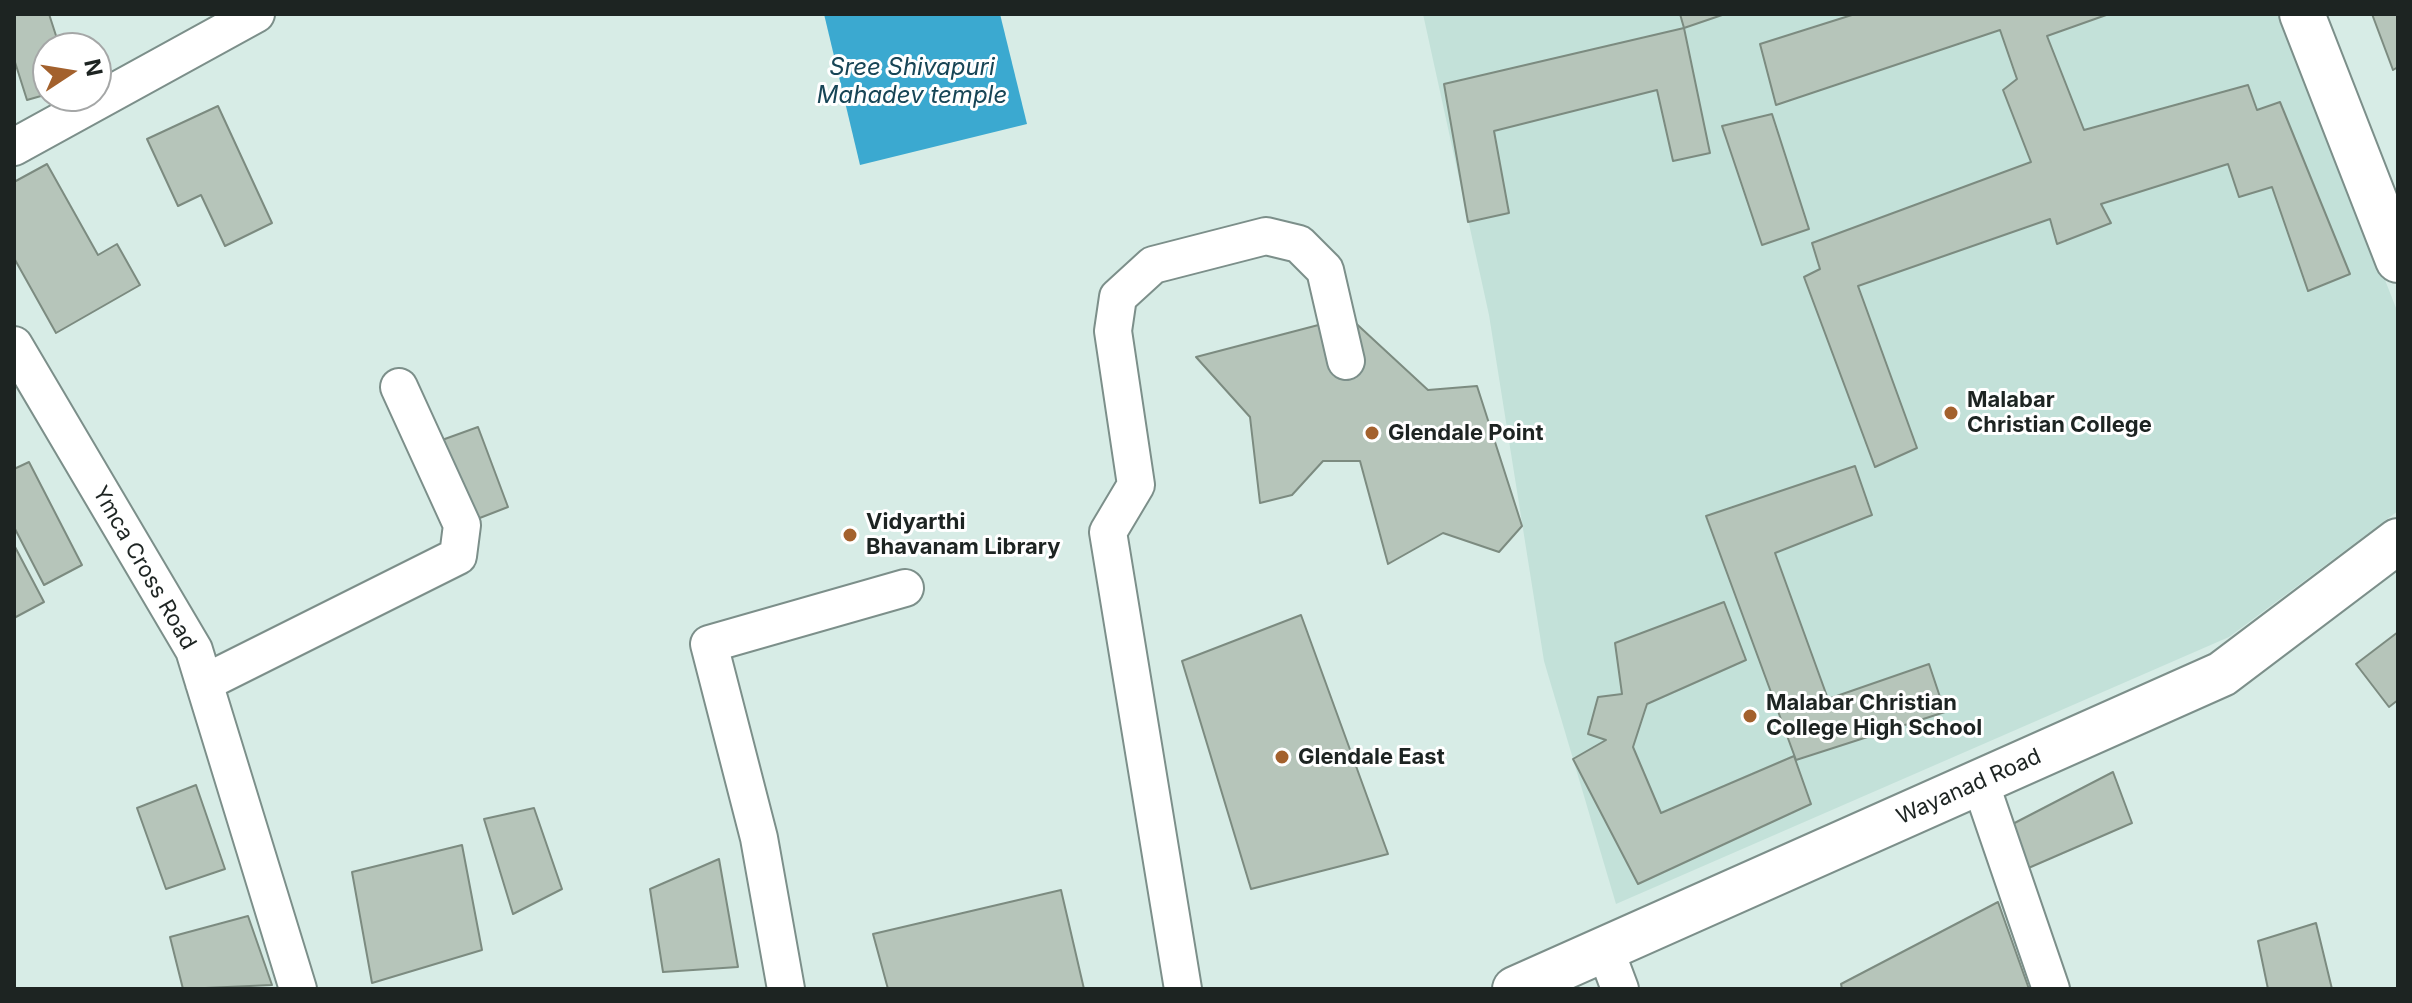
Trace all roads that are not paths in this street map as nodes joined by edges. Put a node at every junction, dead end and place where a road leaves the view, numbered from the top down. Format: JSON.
{"nodes":[{"id":1,"x":256,"y":14,"type":"edge"},
{"id":2,"x":2302,"y":14,"type":"edge"},
{"id":3,"x":14,"y":147,"type":"edge"},
{"id":4,"x":2387,"y":215,"type":"edge"},
{"id":5,"x":2398,"y":260,"type":"edge"},
{"id":6,"x":14,"y":345,"type":"edge"},
{"id":7,"x":1346,"y":361,"type":"dead end"},
{"id":8,"x":399,"y":387,"type":"dead end"},
{"id":9,"x":27,"y":396,"type":"edge"},
{"id":10,"x":2398,"y":541,"type":"edge"},
{"id":11,"x":905,"y":588,"type":"dead end"},
{"id":12,"x":204,"y":683,"type":"junction"},
{"id":13,"x":1980,"y":782,"type":"junction"},
{"id":14,"x":1605,"y":949,"type":"junction"},
{"id":15,"x":298,"y":989,"type":"edge"},
{"id":16,"x":786,"y":989,"type":"edge"},
{"id":17,"x":1183,"y":989,"type":"edge"},
{"id":18,"x":1515,"y":989,"type":"edge"},
{"id":19,"x":1620,"y":989,"type":"edge"},
{"id":20,"x":2051,"y":989,"type":"edge"}],
"edges":[{"from":1,"to":3,"type":"street"},
{"from":2,"to":4,"type":"main road"},
{"from":4,"to":5,"type":"main road"},
{"from":6,"to":9,"type":"street","name":"Ymca Cross Road"},
{"from":7,"to":17,"type":"street"},
{"from":8,"to":12,"type":"street"},
{"from":9,"to":12,"type":"street","name":"Ymca Cross Road"},
{"from":10,"to":13,"type":"main road","name":"Wayanad Road"},
{"from":11,"to":16,"type":"street"},
{"from":12,"to":15,"type":"street","name":"Ymca Cross Road"},
{"from":13,"to":14,"type":"main road","name":"Wayanad Road"},
{"from":13,"to":20,"type":"street"},
{"from":14,"to":18,"type":"main road","name":"Wayanad Road"},
{"from":14,"to":19,"type":"street"}]}
